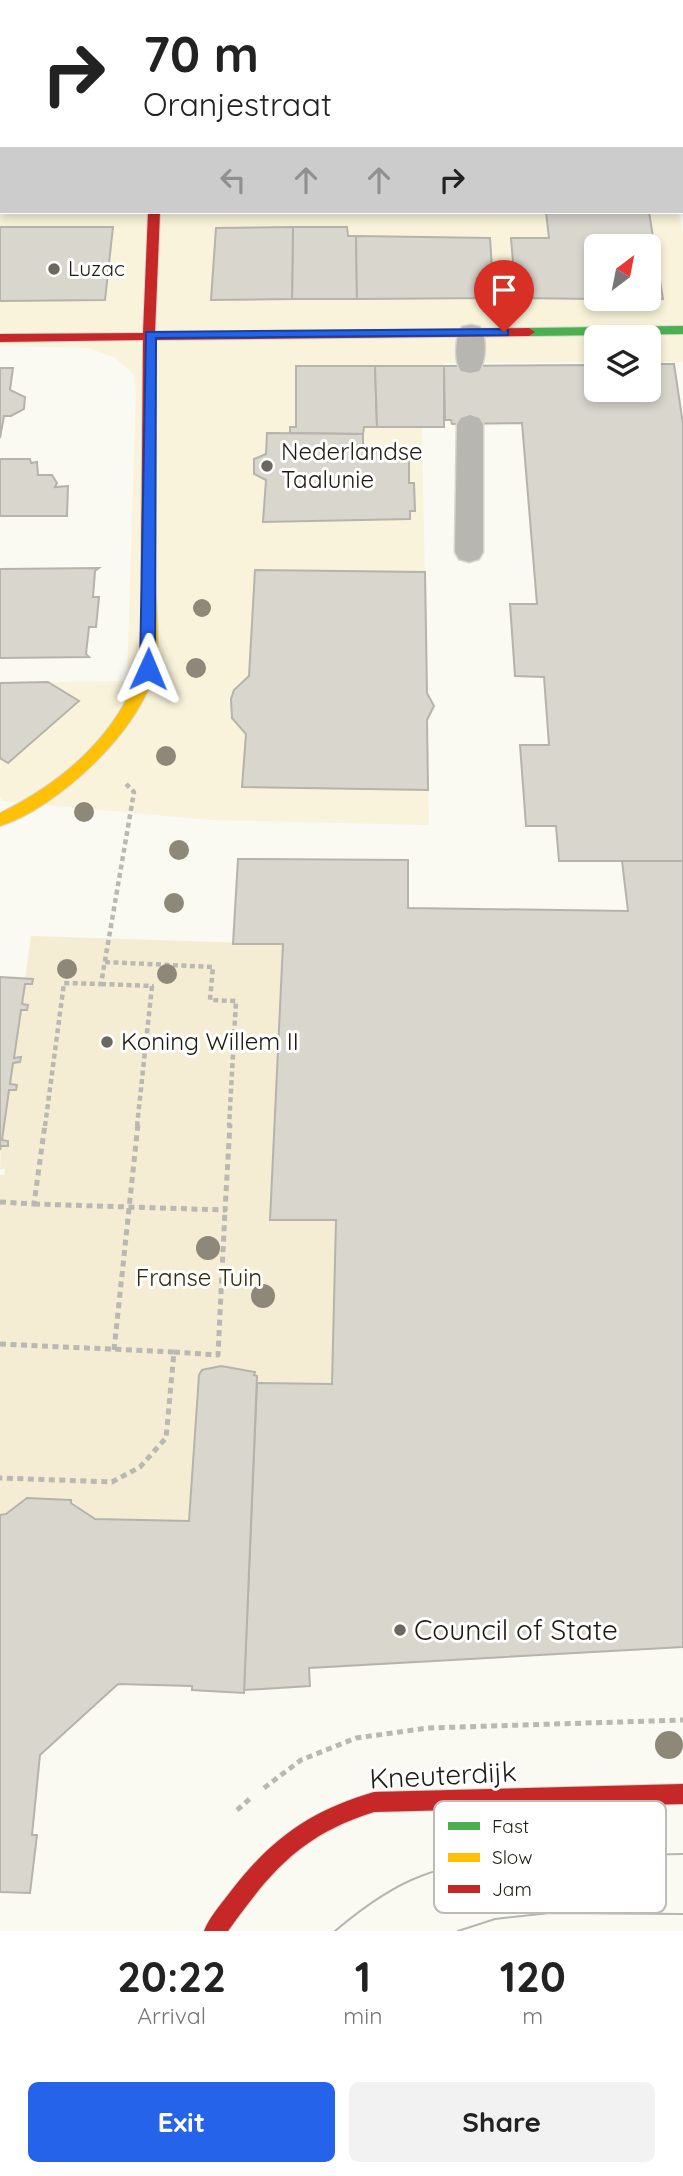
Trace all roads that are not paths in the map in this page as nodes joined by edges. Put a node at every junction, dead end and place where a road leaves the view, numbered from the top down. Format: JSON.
{"nodes":[{"id":1,"x":155,"y":214,"type":"edge"},
{"id":2,"x":683,"y":330,"type":"edge"},
{"id":3,"x":471,"y":333,"type":"junction"},
{"id":4,"x":150,"y":335,"type":"junction"},
{"id":5,"x":0,"y":338,"type":"edge"},
{"id":6,"x":470,"y":365,"type":"dead end"},
{"id":7,"x":470,"y":424,"type":"dead end"},
{"id":8,"x":469,"y":552,"type":"dead end"},
{"id":9,"x":0,"y":820,"type":"edge"},
{"id":10,"x":683,"y":1794,"type":"edge"},
{"id":11,"x":215,"y":1931,"type":"edge"}],
"edges":[{"from":1,"to":4,"type":"street"},
{"from":2,"to":3,"type":"street"},
{"from":3,"to":4,"type":"street"},
{"from":3,"to":6,"type":"lane"},
{"from":4,"to":5,"type":"street"},
{"from":4,"to":9,"type":"street"},
{"from":7,"to":8,"type":"lane"},
{"from":10,"to":11,"type":"street","name":"Kneuterdijk"}]}
